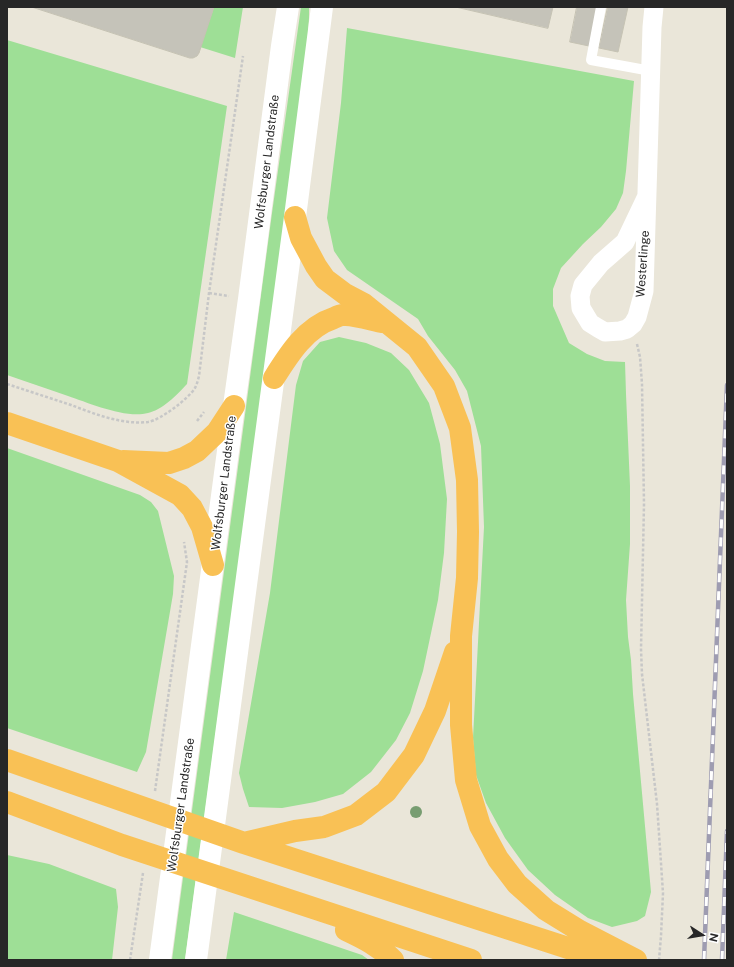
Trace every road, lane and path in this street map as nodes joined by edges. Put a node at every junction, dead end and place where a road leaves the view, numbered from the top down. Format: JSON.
{"nodes":[{"id":1,"x":288,"y":7,"type":"edge"},
{"id":2,"x":322,"y":7,"type":"edge"},
{"id":3,"x":601,"y":7,"type":"edge"},
{"id":4,"x":654,"y":7,"type":"edge"},
{"id":5,"x":243,"y":56,"type":"dead end"},
{"id":6,"x":651,"y":71,"type":"junction"},
{"id":7,"x":646,"y":198,"type":"junction"},
{"id":8,"x":295,"y":217,"type":"junction"},
{"id":9,"x":387,"y":324,"type":"junction"},
{"id":10,"x":633,"y":324,"type":"junction"},
{"id":11,"x":274,"y":378,"type":"junction"},
{"id":12,"x":7,"y":384,"type":"edge"},
{"id":13,"x":208,"y":406,"type":"dead end"},
{"id":14,"x":234,"y":406,"type":"junction"},
{"id":15,"x":7,"y":424,"type":"edge"},
{"id":16,"x":194,"y":424,"type":"dead end"},
{"id":17,"x":118,"y":461,"type":"junction"},
{"id":18,"x":183,"y":540,"type":"dead end"},
{"id":19,"x":213,"y":565,"type":"junction"},
{"id":20,"x":460,"y":636,"type":"junction"},
{"id":21,"x":7,"y":760,"type":"edge"},
{"id":22,"x":154,"y":796,"type":"dead end"},
{"id":23,"x":7,"y":802,"type":"edge"},
{"id":24,"x":244,"y":844,"type":"junction"},
{"id":25,"x":144,"y":866,"type":"dead end"},
{"id":26,"x":282,"y":898,"type":"junction"},
{"id":27,"x":607,"y":953,"type":"edge"},
{"id":28,"x":130,"y":960,"type":"edge"},
{"id":29,"x":160,"y":960,"type":"edge"},
{"id":30,"x":196,"y":960,"type":"edge"},
{"id":31,"x":393,"y":960,"type":"edge"},
{"id":32,"x":471,"y":960,"type":"edge"},
{"id":33,"x":636,"y":960,"type":"edge"},
{"id":34,"x":659,"y":960,"type":"edge"}],
"edges":[{"from":1,"to":14,"type":"main road","name":"Wolfsburger Landstraße"},
{"from":2,"to":8,"type":"main road"},
{"from":3,"to":6,"type":"lane"},
{"from":4,"to":6,"type":"street","name":"Westerlinge"},
{"from":5,"to":12,"type":"path"},
{"from":6,"to":7,"type":"street","name":"Westerlinge"},
{"from":7,"to":10,"type":"street","name":"Westerlinge"},
{"from":7,"to":10,"type":"street","name":"Westerlinge"},
{"from":8,"to":9,"type":"highway"},
{"from":8,"to":11,"type":"main road"},
{"from":9,"to":11,"type":"highway"},
{"from":9,"to":20,"type":"highway"},
{"from":10,"to":34,"type":"path"},
{"from":11,"to":30,"type":"main road"},
{"from":13,"to":16,"type":"path"},
{"from":14,"to":17,"type":"highway"},
{"from":14,"to":19,"type":"main road","name":"Wolfsburger Landstraße"},
{"from":15,"to":17,"type":"highway"},
{"from":17,"to":19,"type":"highway"},
{"from":18,"to":22,"type":"path"},
{"from":19,"to":29,"type":"main road","name":"Wolfsburger Landstraße"},
{"from":20,"to":24,"type":"highway"},
{"from":20,"to":27,"type":"highway"},
{"from":21,"to":24,"type":"highway"},
{"from":23,"to":26,"type":"highway"},
{"from":24,"to":27,"type":"highway"},
{"from":25,"to":28,"type":"path"},
{"from":26,"to":31,"type":"highway"},
{"from":26,"to":32,"type":"highway"},
{"from":27,"to":33,"type":"highway"}]}
